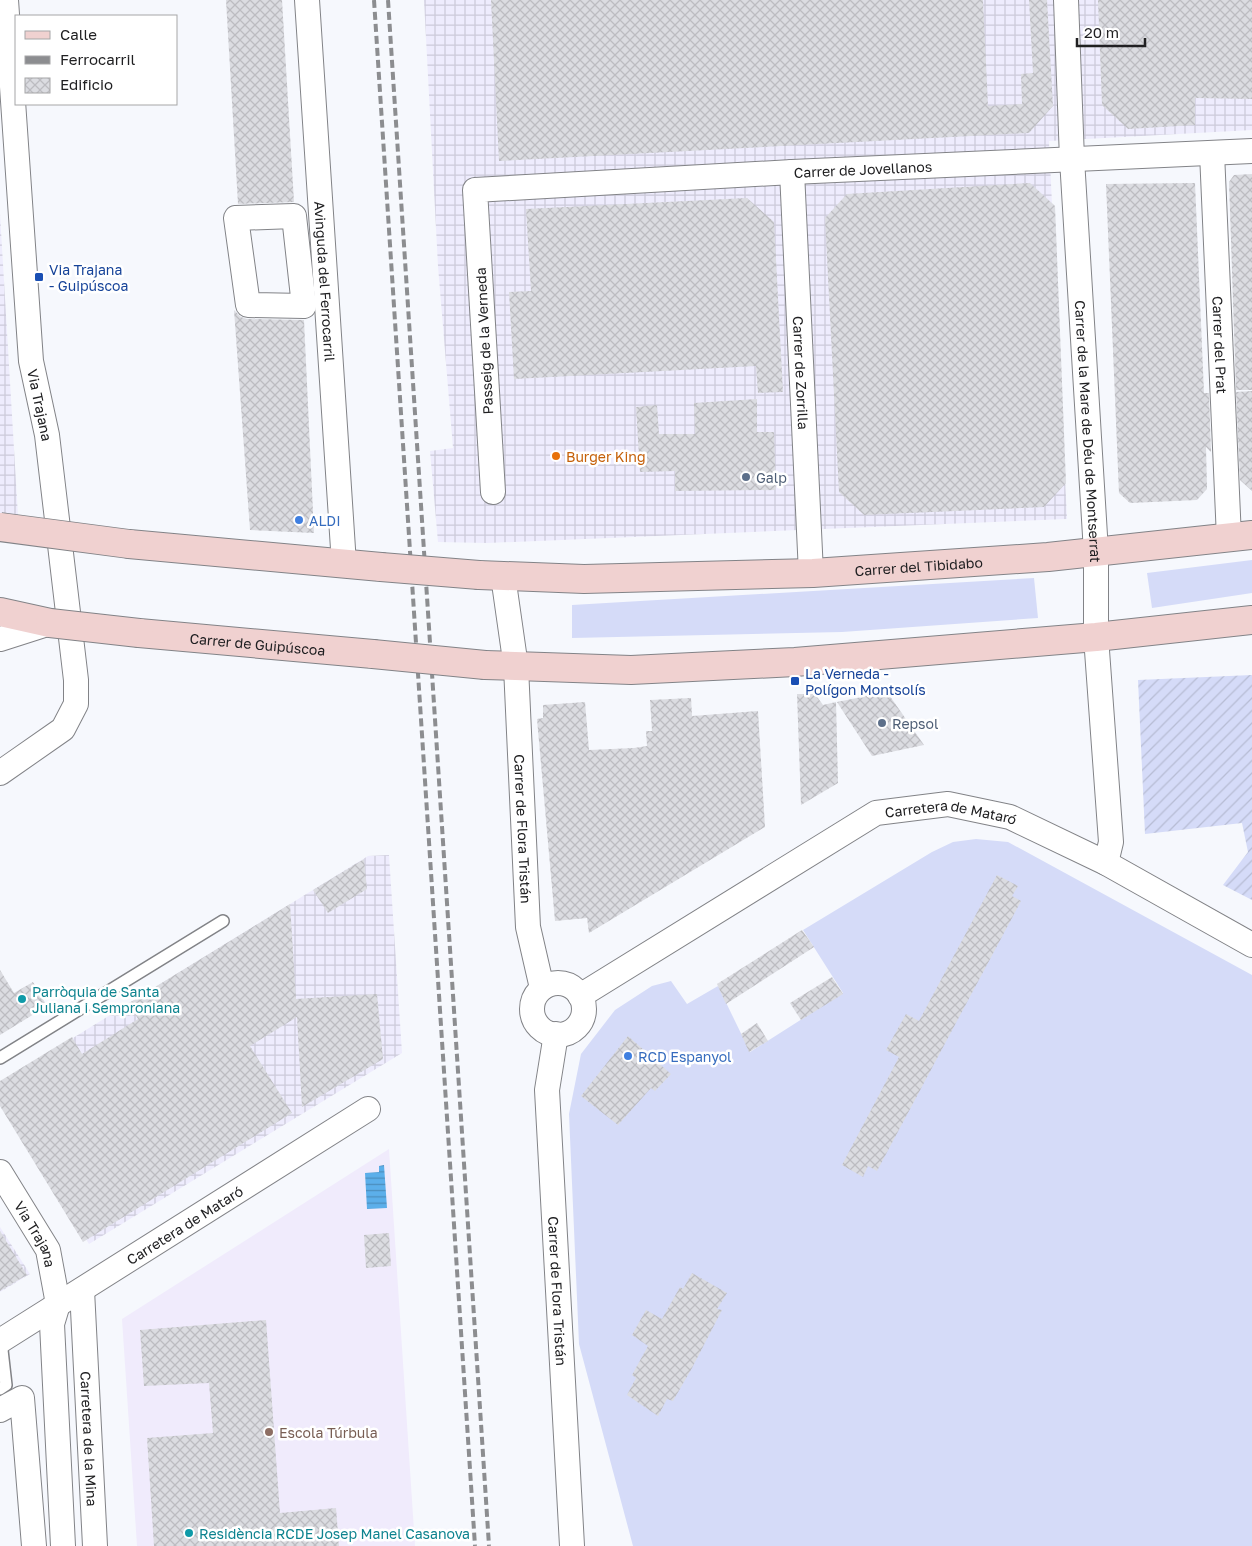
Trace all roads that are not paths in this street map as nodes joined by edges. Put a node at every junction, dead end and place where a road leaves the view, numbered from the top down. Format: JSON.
{"nodes":[{"id":1,"x":6,"y":0,"type":"edge"},
{"id":2,"x":307,"y":0,"type":"edge"},
{"id":3,"x":1066,"y":0,"type":"edge"},
{"id":4,"x":1252,"y":152,"type":"edge"},
{"id":5,"x":1212,"y":153,"type":"junction"},
{"id":6,"x":1072,"y":158,"type":"junction"},
{"id":7,"x":792,"y":172,"type":"junction"},
{"id":8,"x":475,"y":190,"type":"joint"},
{"id":9,"x":493,"y":492,"type":"dead end"},
{"id":10,"x":0,"y":527,"type":"edge"},
{"id":11,"x":1241,"y":537,"type":"edge"},
{"id":12,"x":1096,"y":552,"type":"junction"},
{"id":13,"x":344,"y":564,"type":"junction"},
{"id":14,"x":811,"y":573,"type":"junction"},
{"id":15,"x":491,"y":576,"type":"junction"},
{"id":16,"x":1252,"y":620,"type":"edge"},
{"id":17,"x":19,"y":625,"type":"edge"},
{"id":18,"x":1096,"y":637,"type":"junction"},
{"id":19,"x":516,"y":667,"type":"junction"},
{"id":20,"x":0,"y":773,"type":"edge"},
{"id":21,"x":1106,"y":863,"type":"junction"},
{"id":22,"x":223,"y":921,"type":"dead end"},
{"id":23,"x":1252,"y":945,"type":"edge"},
{"id":24,"x":542,"y":988,"type":"junction"},
{"id":25,"x":580,"y":996,"type":"junction"},
{"id":26,"x":556,"y":1034,"type":"junction"},
{"id":27,"x":0,"y":1058,"type":"edge"},
{"id":28,"x":368,"y":1109,"type":"dead end"},
{"id":29,"x":0,"y":1172,"type":"edge"},
{"id":30,"x":82,"y":1290,"type":"junction"},
{"id":31,"x":58,"y":1304,"type":"junction"},
{"id":32,"x":85,"y":1330,"type":"junction"},
{"id":33,"x":0,"y":1341,"type":"edge"},
{"id":34,"x":52,"y":1350,"type":"junction"},
{"id":35,"x":0,"y":1389,"type":"edge"},
{"id":36,"x":0,"y":1410,"type":"edge"},
{"id":37,"x":34,"y":1546,"type":"edge"},
{"id":38,"x":63,"y":1546,"type":"edge"},
{"id":39,"x":95,"y":1546,"type":"edge"},
{"id":40,"x":572,"y":1546,"type":"edge"}],
"edges":[{"from":1,"to":20,"type":"street","name":"Via Trajana"},
{"from":2,"to":13,"type":"street","name":"Avinguda del Ferrocarril"},
{"from":3,"to":6,"type":"street","name":"Carrer de la Mare de Déu de Montserrat"},
{"from":4,"to":5,"type":"street","name":"Carrer de Jovellanos"},
{"from":5,"to":6,"type":"street","name":"Carrer de Jovellanos"},
{"from":5,"to":11,"type":"street","name":"Carrer del Prat"},
{"from":6,"to":7,"type":"street","name":"Carrer de Jovellanos"},
{"from":6,"to":12,"type":"street","name":"Carrer de la Mare de Déu de Montserrat"},
{"from":7,"to":8,"type":"street","name":"Carrer de Jovellanos"},
{"from":7,"to":14,"type":"street","name":"Carrer de Zorrilla"},
{"from":8,"to":9,"type":"street","name":"Passeig de la Verneda"},
{"from":10,"to":13,"type":"main road","bridge":true},
{"from":11,"to":12,"type":"main road","name":"Carrer del Tibidabo"},
{"from":12,"to":14,"type":"main road","name":"Carrer del Tibidabo"},
{"from":12,"to":18,"type":"street","name":"Carrer de la Mare de Déu de Montserrat"},
{"from":13,"to":15,"type":"main road","bridge":true},
{"from":14,"to":15,"type":"main road","name":"Carrer del Tibidabo"},
{"from":15,"to":19,"type":"street"},
{"from":16,"to":18,"type":"main road"},
{"from":17,"to":19,"type":"main road","name":"Carrer de Guipúscoa","bridge":true},
{"from":18,"to":19,"type":"main road","name":"Carrer de Guipúscoa"},
{"from":18,"to":21,"type":"street","name":"Carrer de la Mare de Déu de Montserrat"},
{"from":19,"to":24,"type":"street","name":"Carrer de Flora Tristán"},
{"from":21,"to":23,"type":"street","name":"Carretera de Mataró"},
{"from":21,"to":25,"type":"street","name":"Carretera de Mataró"},
{"from":22,"to":27,"type":"lane"},
{"from":24,"to":25,"type":"street"},
{"from":24,"to":26,"type":"street"},
{"from":25,"to":26,"type":"street"},
{"from":26,"to":40,"type":"street","name":"Carrer de Flora Tristán"},
{"from":28,"to":30,"type":"street","name":"Carretera de Mataró"},
{"from":29,"to":31,"type":"street","name":"Via Trajana"},
{"from":30,"to":31,"type":"street","name":"Carretera de Mataró"},
{"from":30,"to":32,"type":"street","name":"Carretera de la Mina"},
{"from":31,"to":33,"type":"street","name":"Carretera de Mataró"},
{"from":31,"to":34,"type":"street"},
{"from":32,"to":34,"type":"street"},
{"from":32,"to":39,"type":"street","name":"Carretera de la Mina"},
{"from":33,"to":35,"type":"lane","name":"Carretera de Mataró"},
{"from":34,"to":38,"type":"street"},
{"from":36,"to":37,"type":"street"}]}
